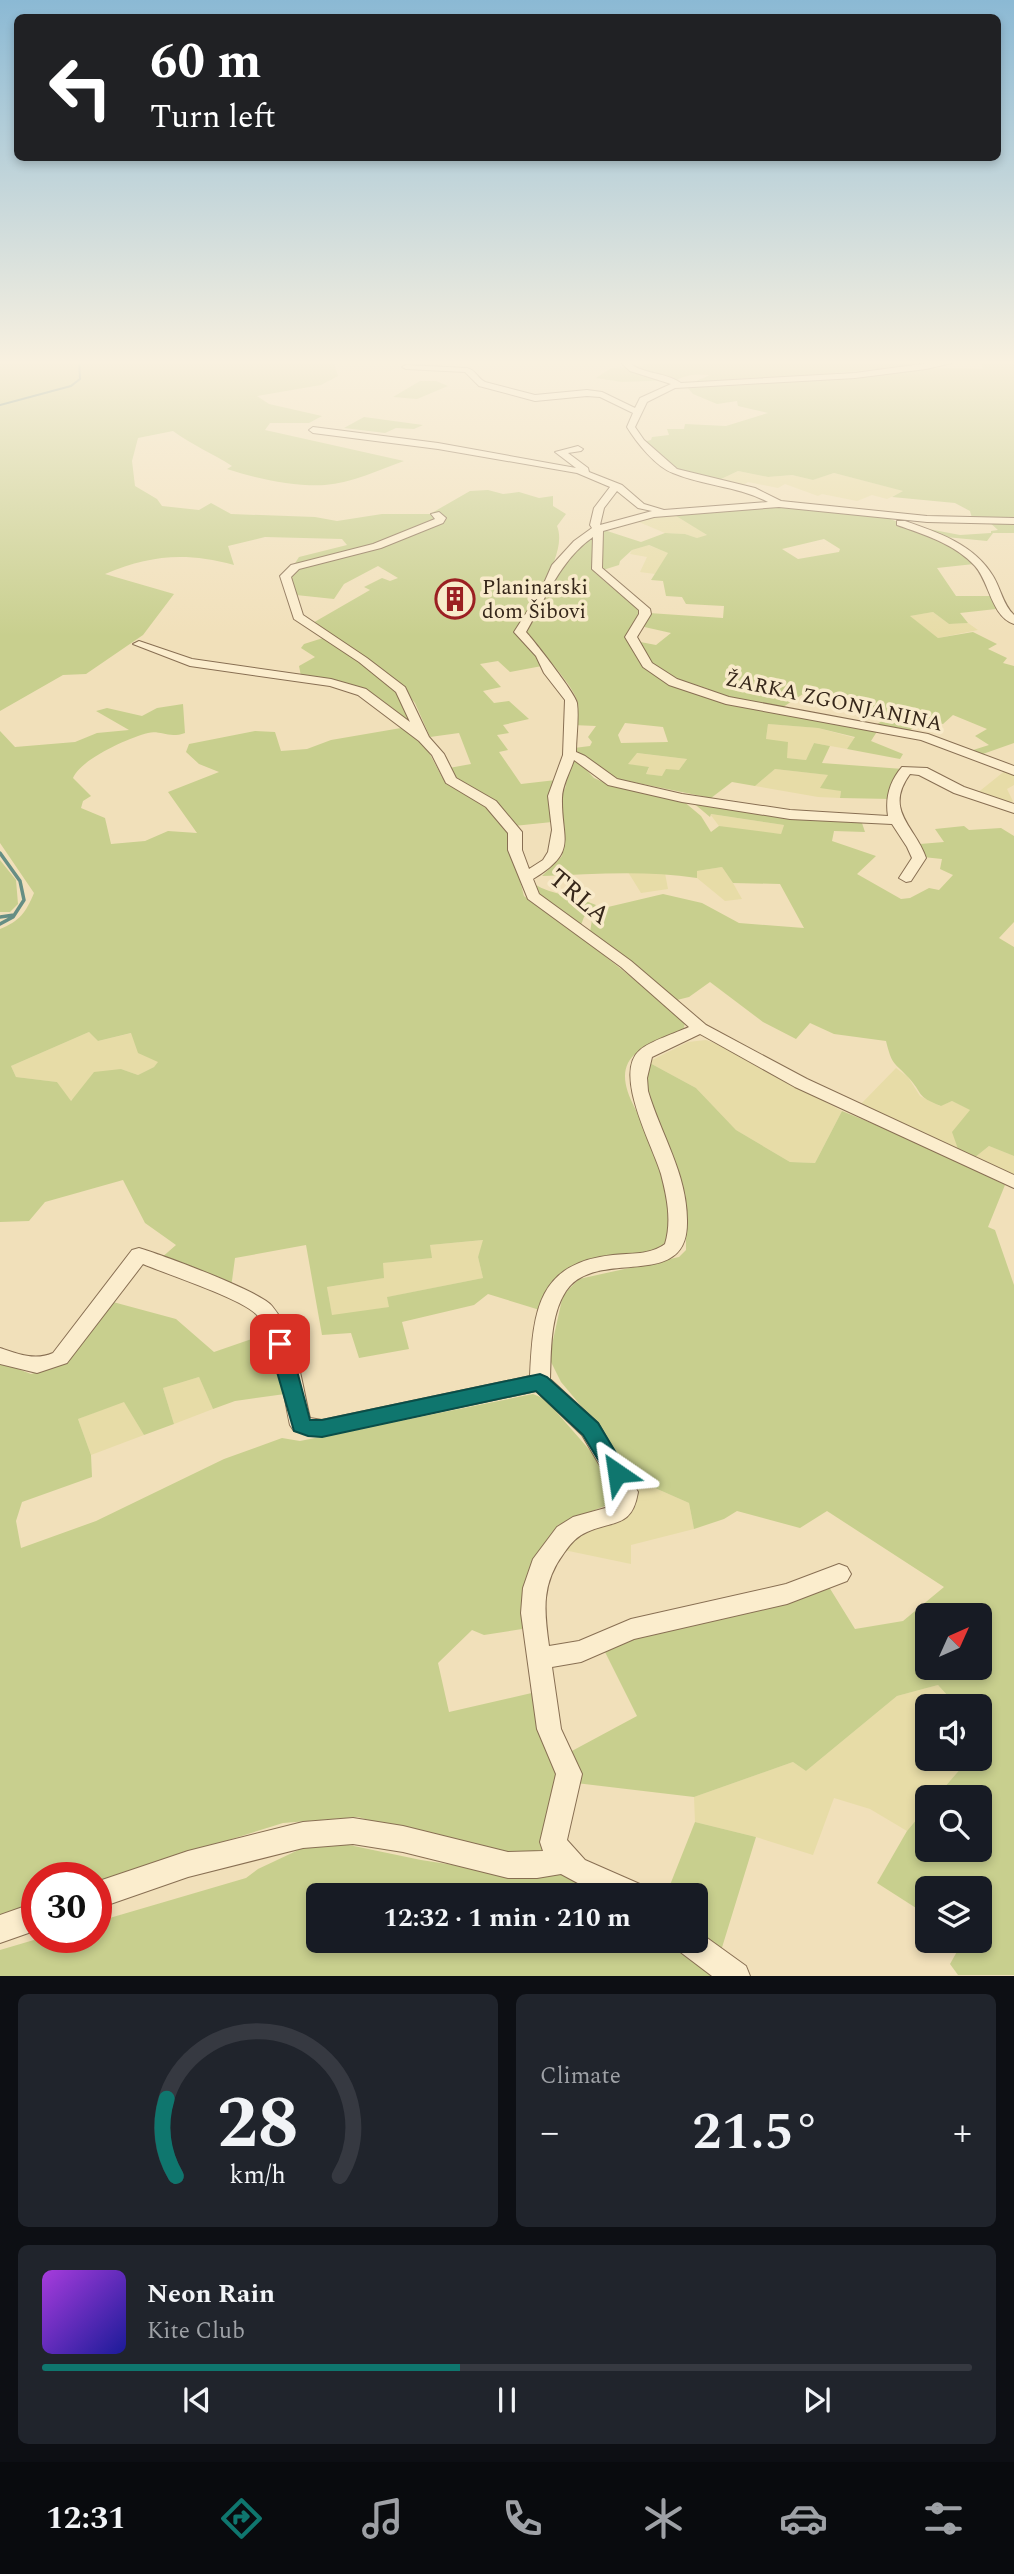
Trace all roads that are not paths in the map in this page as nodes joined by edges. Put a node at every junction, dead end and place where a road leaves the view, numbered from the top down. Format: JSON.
{"nodes":[{"id":1,"x":473,"y":452,"type":"edge"},
{"id":2,"x":560,"y":452,"type":"edge"},
{"id":3,"x":653,"y":452,"type":"edge"},
{"id":4,"x":588,"y":473,"type":"junction"},
{"id":5,"x":616,"y":486,"type":"junction"},
{"id":6,"x":779,"y":504,"type":"junction"},
{"id":7,"x":670,"y":513,"type":"junction"},
{"id":8,"x":436,"y":514,"type":"dead end"},
{"id":9,"x":890,"y":515,"type":"junction"},
{"id":10,"x":1014,"y":521,"type":"edge"},
{"id":11,"x":598,"y":529,"type":"junction"},
{"id":12,"x":1014,"y":621,"type":"edge"},
{"id":13,"x":139,"y":644,"type":"dead end"},
{"id":14,"x":423,"y":738,"type":"junction"},
{"id":15,"x":569,"y":755,"type":"junction"},
{"id":16,"x":1014,"y":771,"type":"edge"},
{"id":17,"x":1014,"y":809,"type":"edge"},
{"id":18,"x":896,"y":820,"type":"junction"},
{"id":19,"x":526,"y":877,"type":"junction"},
{"id":20,"x":906,"y":878,"type":"dead end"},
{"id":21,"x":700,"y":1028,"type":"junction"},
{"id":22,"x":1014,"y":1182,"type":"edge"},
{"id":23,"x":0,"y":1356,"type":"edge"},
{"id":24,"x":540,"y":1382,"type":"junction"},
{"id":25,"x":839,"y":1574,"type":"dead end"},
{"id":26,"x":540,"y":1659,"type":"junction"},
{"id":27,"x":563,"y":1860,"type":"junction"},
{"id":28,"x":606,"y":1883,"type":"edge"},
{"id":29,"x":112,"y":1890,"type":"edge"},
{"id":30,"x":21,"y":1922,"type":"edge"},
{"id":31,"x":0,"y":1929,"type":"edge"},
{"id":32,"x":706,"y":1953,"type":"edge"},
{"id":33,"x":736,"y":1976,"type":"edge"}],
"edges":[{"from":1,"to":4,"type":"street"},
{"from":2,"to":4,"type":"street"},
{"from":3,"to":6,"type":"street"},
{"from":4,"to":5,"type":"street"},
{"from":5,"to":7,"type":"street"},
{"from":5,"to":11,"type":"street"},
{"from":6,"to":7,"type":"street","name":"TRLA"},
{"from":6,"to":9,"type":"street"},
{"from":7,"to":11,"type":"street","name":"TRLA"},
{"from":8,"to":14,"type":"street"},
{"from":9,"to":10,"type":"street"},
{"from":9,"to":12,"type":"street"},
{"from":11,"to":15,"type":"street","name":"TRLA"},
{"from":11,"to":16,"type":"street","name":"ŽARKA ZGONJANINA"},
{"from":13,"to":14,"type":"street"},
{"from":14,"to":19,"type":"street"},
{"from":15,"to":18,"type":"street"},
{"from":15,"to":19,"type":"street","name":"TRLA"},
{"from":17,"to":18,"type":"street"},
{"from":18,"to":20,"type":"street"},
{"from":19,"to":21,"type":"street","name":"TRLA"},
{"from":21,"to":22,"type":"street","name":"TRLA"},
{"from":21,"to":24,"type":"street"},
{"from":23,"to":24,"type":"street"},
{"from":24,"to":26,"type":"street"},
{"from":25,"to":26,"type":"street"},
{"from":26,"to":27,"type":"street"},
{"from":27,"to":28,"type":"street"},
{"from":27,"to":29,"type":"street"},
{"from":30,"to":31,"type":"street"},
{"from":32,"to":33,"type":"street"}]}
